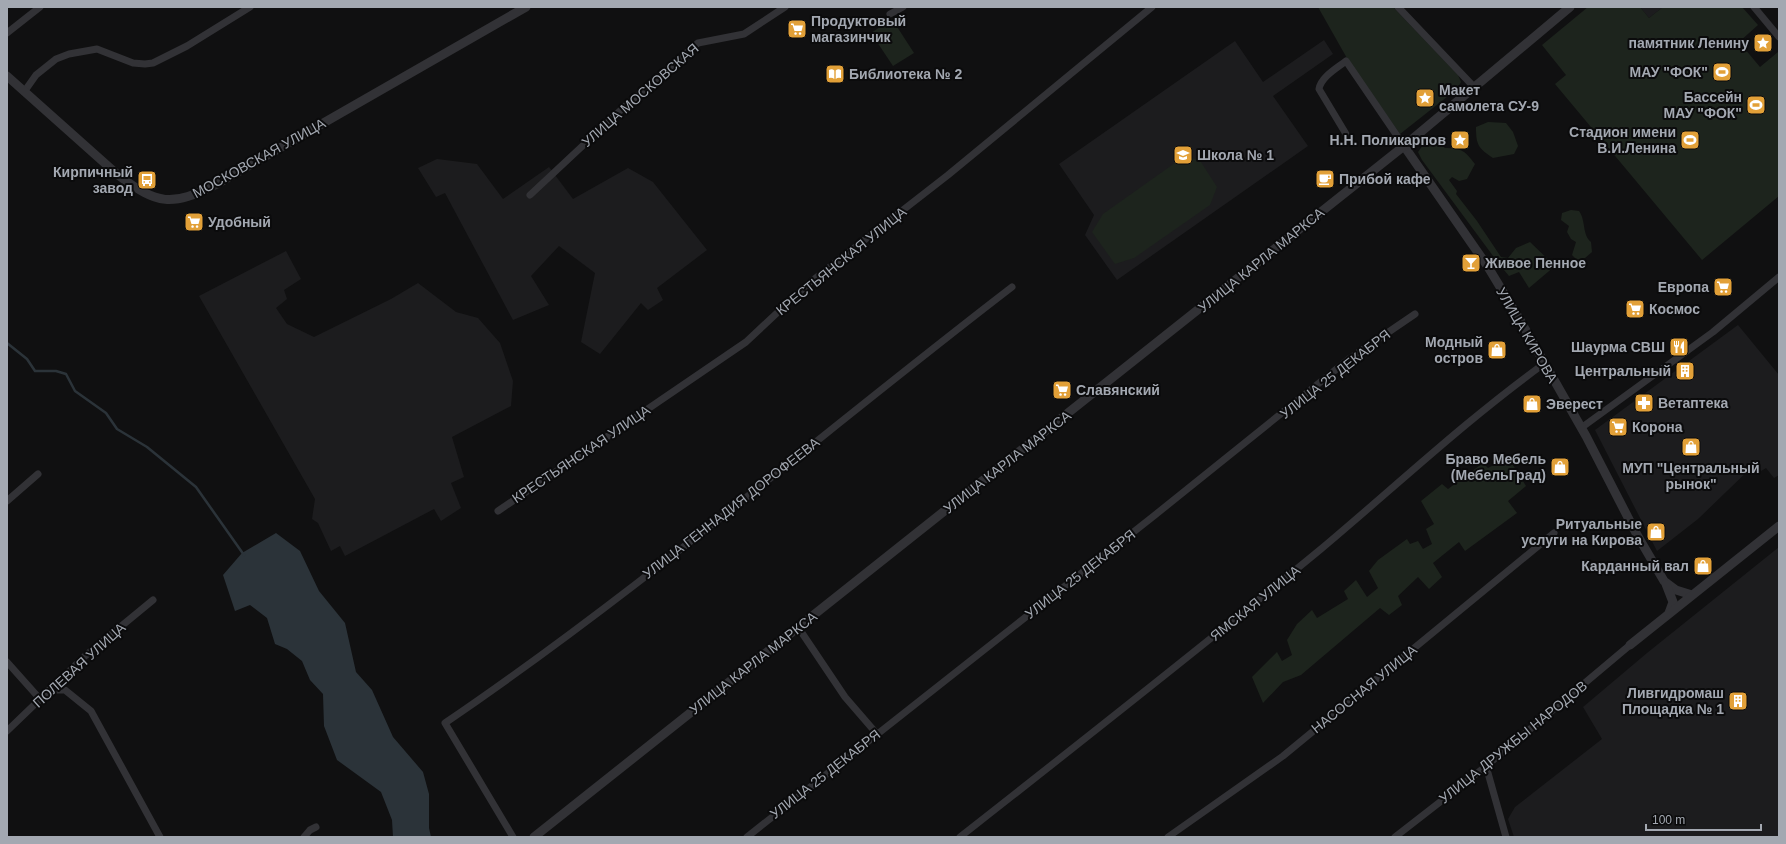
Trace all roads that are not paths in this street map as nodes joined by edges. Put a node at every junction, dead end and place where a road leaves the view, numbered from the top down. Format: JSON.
{"nodes":[{"id":1,"x":40,"y":7,"type":"edge"},
{"id":2,"x":250,"y":7,"type":"edge"},
{"id":3,"x":526,"y":7,"type":"edge"},
{"id":4,"x":785,"y":7,"type":"edge"},
{"id":5,"x":903,"y":7,"type":"edge"},
{"id":6,"x":1152,"y":7,"type":"edge"},
{"id":7,"x":1398,"y":7,"type":"edge"},
{"id":8,"x":1570,"y":7,"type":"edge"},
{"id":9,"x":1754,"y":7,"type":"edge"},
{"id":10,"x":890,"y":14,"type":"dead end"},
{"id":11,"x":7,"y":33,"type":"edge"},
{"id":12,"x":1779,"y":38,"type":"edge"},
{"id":13,"x":7,"y":76,"type":"edge"},
{"id":14,"x":1474,"y":87,"type":"junction"},
{"id":15,"x":24,"y":92,"type":"junction"},
{"id":16,"x":1346,"y":134,"type":"dead end"},
{"id":17,"x":1404,"y":146,"type":"junction"},
{"id":18,"x":530,"y":195,"type":"dead end"},
{"id":19,"x":1779,"y":277,"type":"edge"},
{"id":20,"x":1012,"y":287,"type":"dead end"},
{"id":21,"x":1415,"y":314,"type":"dead end"},
{"id":22,"x":1545,"y":363,"type":"junction"},
{"id":23,"x":1581,"y":428,"type":"junction"},
{"id":24,"x":38,"y":474,"type":"dead end"},
{"id":25,"x":7,"y":500,"type":"edge"},
{"id":26,"x":498,"y":511,"type":"dead end"},
{"id":27,"x":1779,"y":526,"type":"edge"},
{"id":28,"x":1554,"y":533,"type":"dead end"},
{"id":29,"x":1664,"y":581,"type":"junction"},
{"id":30,"x":1692,"y":595,"type":"junction"},
{"id":31,"x":153,"y":600,"type":"dead end"},
{"id":32,"x":1668,"y":614,"type":"junction"},
{"id":33,"x":798,"y":627,"type":"junction"},
{"id":34,"x":1630,"y":645,"type":"joint"},
{"id":35,"x":7,"y":662,"type":"edge"},
{"id":36,"x":49,"y":690,"type":"junction"},
{"id":37,"x":40,"y":699,"type":"junction"},
{"id":38,"x":7,"y":731,"type":"edge"},
{"id":39,"x":877,"y":734,"type":"junction"},
{"id":40,"x":1486,"y":766,"type":"junction"},
{"id":41,"x":316,"y":827,"type":"dead end"},
{"id":42,"x":160,"y":837,"type":"edge"},
{"id":43,"x":304,"y":837,"type":"edge"},
{"id":44,"x":513,"y":837,"type":"edge"},
{"id":45,"x":534,"y":837,"type":"edge"},
{"id":46,"x":747,"y":837,"type":"edge"},
{"id":47,"x":960,"y":837,"type":"edge"},
{"id":48,"x":1168,"y":837,"type":"edge"},
{"id":49,"x":1395,"y":837,"type":"edge"},
{"id":50,"x":1506,"y":837,"type":"edge"}],
"edges":[{"from":1,"to":11,"type":"street"},
{"from":2,"to":15,"type":"street"},
{"from":3,"to":15,"type":"street","name":"МОСКОВСКАЯ УЛИЦА"},
{"from":4,"to":18,"type":"street","name":"УЛИЦА МОСКОВСКАЯ"},
{"from":5,"to":10,"type":"street"},
{"from":6,"to":26,"type":"street","name":"КРЕСТЬЯНСКАЯ УЛИЦА"},
{"from":7,"to":14,"type":"street"},
{"from":8,"to":14,"type":"street","name":"УЛИЦА КАРЛА МАРКСА"},
{"from":9,"to":12,"type":"street"},
{"from":13,"to":15,"type":"street","name":"МОСКОВСКАЯ УЛИЦА"},
{"from":14,"to":17,"type":"street","name":"УЛИЦА КАРЛА МАРКСА"},
{"from":16,"to":17,"type":"street"},
{"from":17,"to":22,"type":"street","name":"УЛИЦА КИРОВА"},
{"from":17,"to":33,"type":"street","name":"УЛИЦА КАРЛА МАРКСА"},
{"from":19,"to":23,"type":"street"},
{"from":20,"to":44,"type":"street","name":"УЛИЦА ГЕННАДИЯ ДОРОФЕЕВА"},
{"from":21,"to":39,"type":"street","name":"УЛИЦА 25 ДЕКАБРЯ"},
{"from":22,"to":23,"type":"street","name":"УЛИЦА КИРОВА"},
{"from":22,"to":47,"type":"street","name":"ЯМСКАЯ УЛИЦА"},
{"from":23,"to":29,"type":"street","name":"УЛИЦА КИРОВА"},
{"from":24,"to":25,"type":"street"},
{"from":27,"to":30,"type":"street"},
{"from":28,"to":48,"type":"street","name":"НАСОСНАЯ УЛИЦА"},
{"from":29,"to":30,"type":"street"},
{"from":29,"to":32,"type":"street","name":"УЛИЦА КИРОВА"},
{"from":30,"to":32,"type":"street"},
{"from":31,"to":36,"type":"street","name":"ПОЛЕВАЯ УЛИЦА"},
{"from":32,"to":34,"type":"street"},
{"from":33,"to":39,"type":"street"},
{"from":33,"to":45,"type":"street","name":"УЛИЦА КАРЛА МАРКСА"},
{"from":34,"to":40,"type":"street","name":"УЛИЦА ДРУЖБЫ НАРОДОВ"},
{"from":35,"to":37,"type":"street"},
{"from":36,"to":37,"type":"street","name":"ПОЛЕВАЯ УЛИЦА"},
{"from":36,"to":42,"type":"street"},
{"from":37,"to":38,"type":"street","name":"ПОЛЕВАЯ УЛИЦА"},
{"from":39,"to":46,"type":"street","name":"УЛИЦА 25 ДЕКАБРЯ"},
{"from":40,"to":49,"type":"street","name":"УЛИЦА ДРУЖБЫ НАРОДОВ"},
{"from":40,"to":50,"type":"street"},
{"from":41,"to":43,"type":"street"}]}
